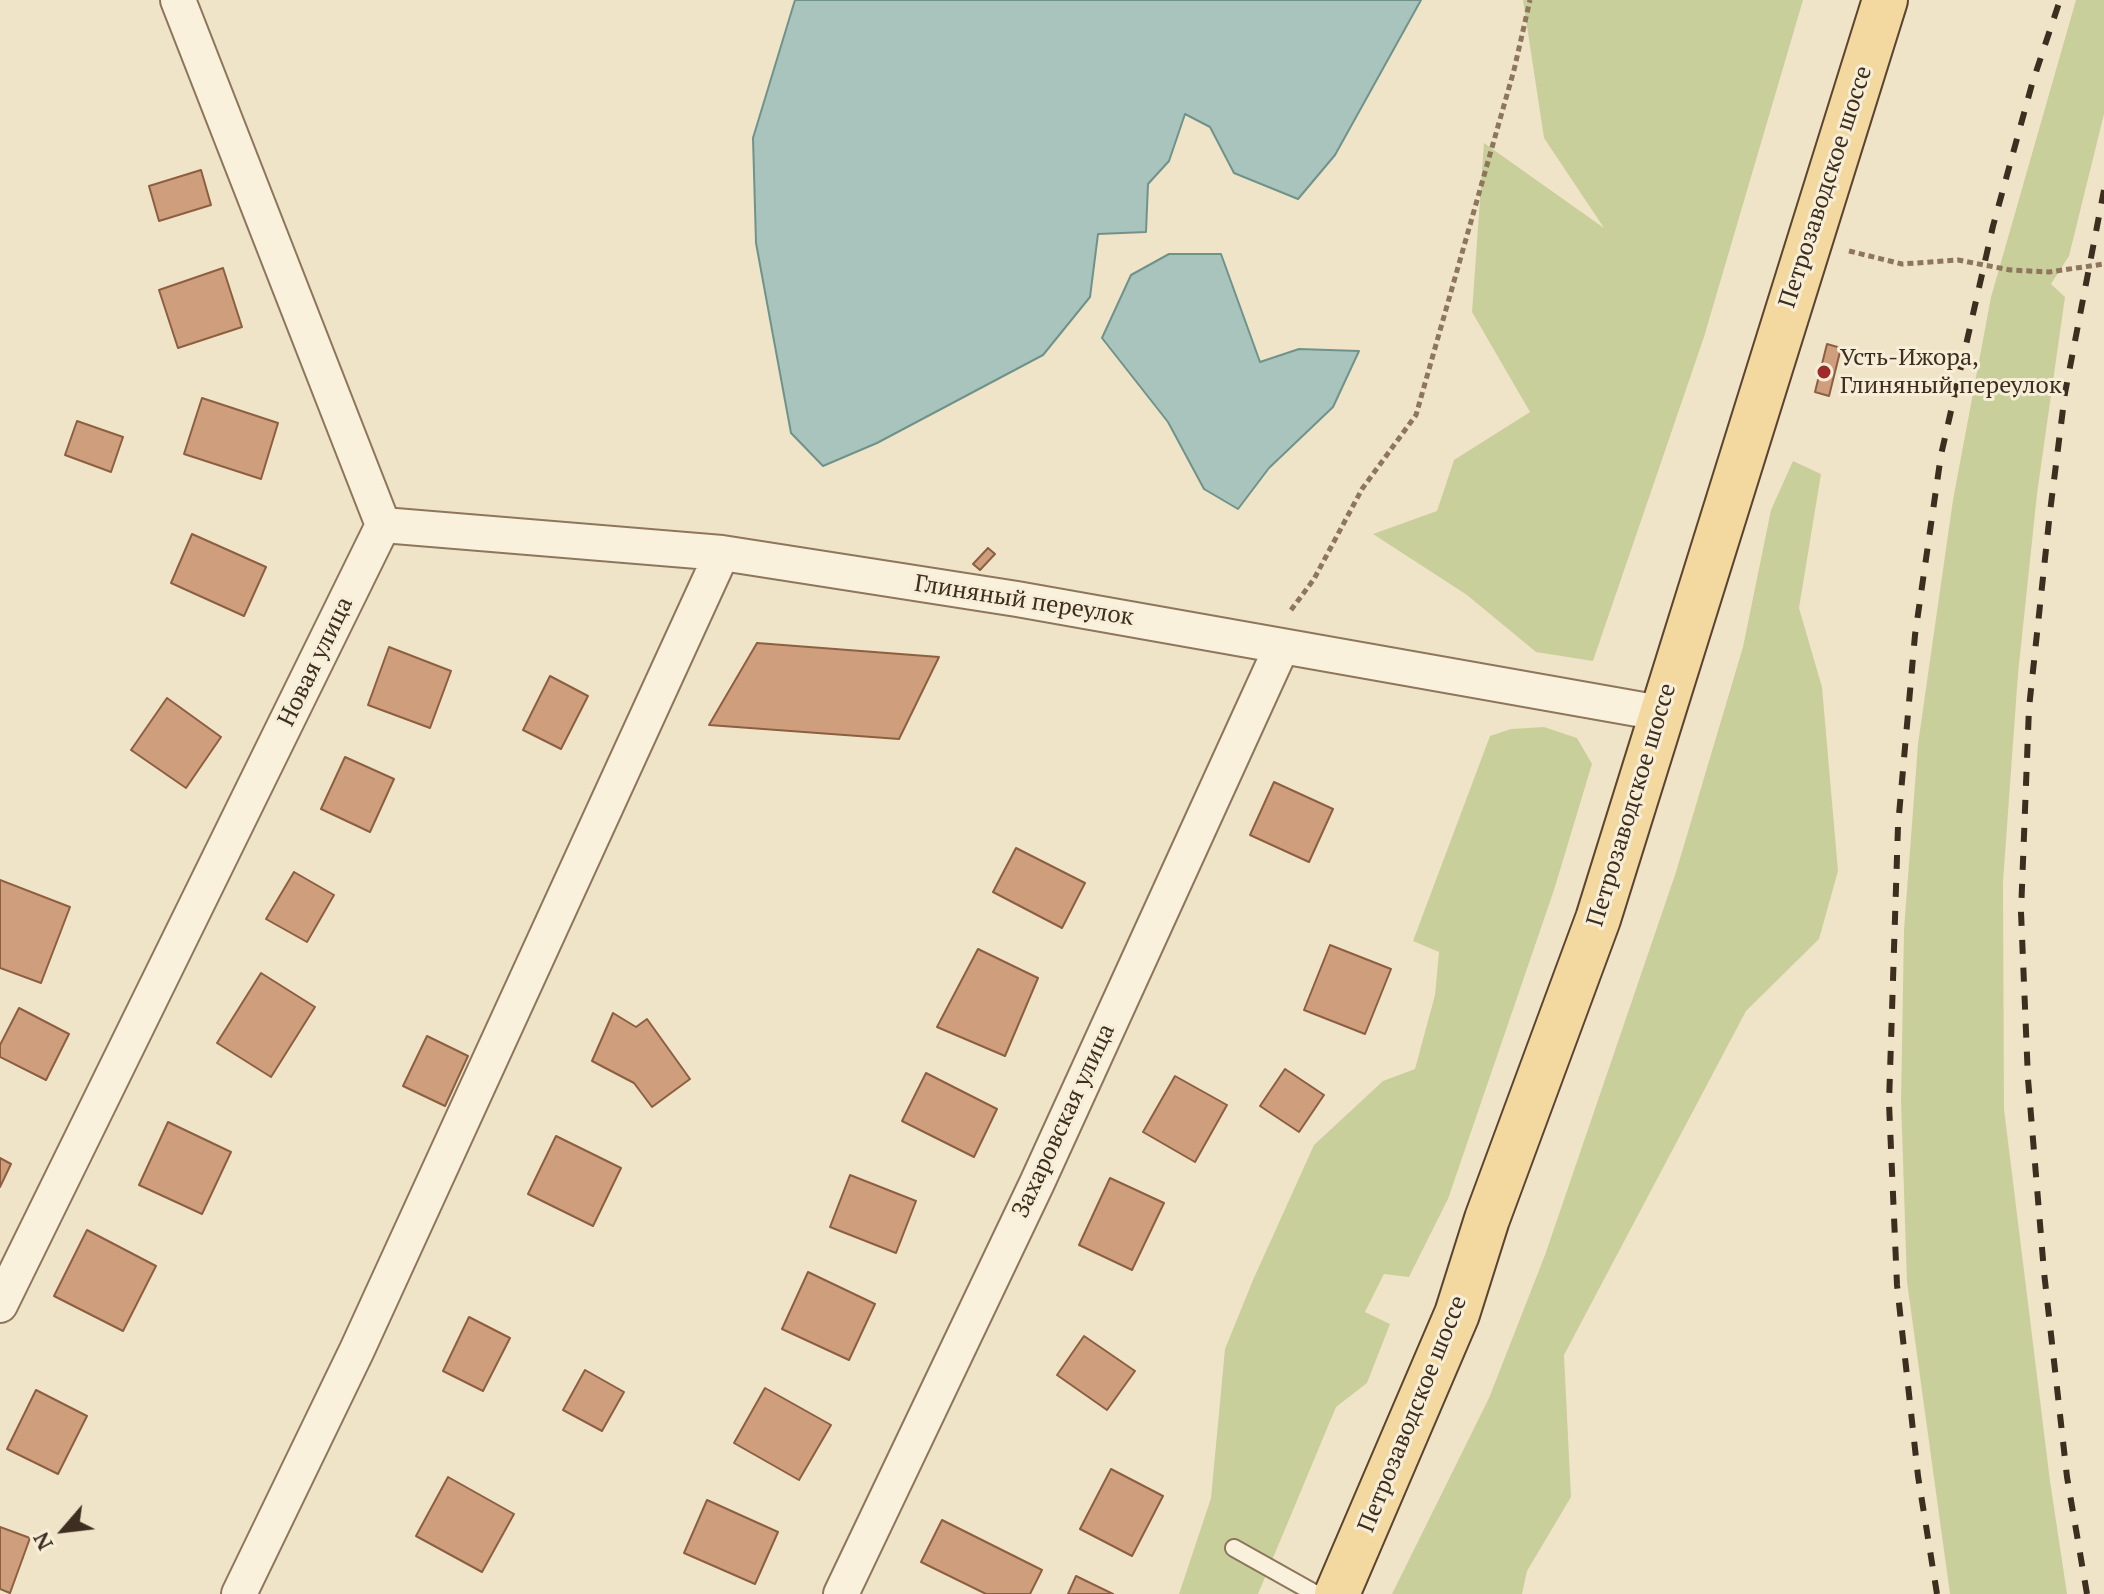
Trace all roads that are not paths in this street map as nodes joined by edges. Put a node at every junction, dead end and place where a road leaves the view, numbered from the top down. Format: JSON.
{"nodes":[{"id":1,"x":178,"y":0,"type":"edge"},
{"id":2,"x":1885,"y":0,"type":"edge"},
{"id":3,"x":383,"y":525,"type":"junction"},
{"id":4,"x":722,"y":553,"type":"junction"},
{"id":5,"x":1267,"y":643,"type":"junction"},
{"id":6,"x":1660,"y":713,"type":"junction"},
{"id":7,"x":0,"y":1305,"type":"edge"},
{"id":8,"x":1234,"y":1548,"type":"dead end"},
{"id":9,"x":239,"y":1594,"type":"edge"},
{"id":10,"x":841,"y":1594,"type":"edge"},
{"id":11,"x":1316,"y":1594,"type":"edge"},
{"id":12,"x":1337,"y":1594,"type":"edge"}],
"edges":[{"from":1,"to":3,"type":"street"},
{"from":2,"to":6,"type":"main road","name":"Петрозаводское шоссе"},
{"from":3,"to":4,"type":"street","name":"Глиняный переулок"},
{"from":3,"to":7,"type":"street","name":"Новая улица"},
{"from":4,"to":5,"type":"street","name":"Глиняный переулок"},
{"from":4,"to":9,"type":"street"},
{"from":5,"to":6,"type":"street","name":"Глиняный переулок"},
{"from":5,"to":10,"type":"street","name":"Захаровская улица"},
{"from":6,"to":12,"type":"main road","name":"Петрозаводское шоссе"},
{"from":8,"to":11,"type":"lane"}]}
